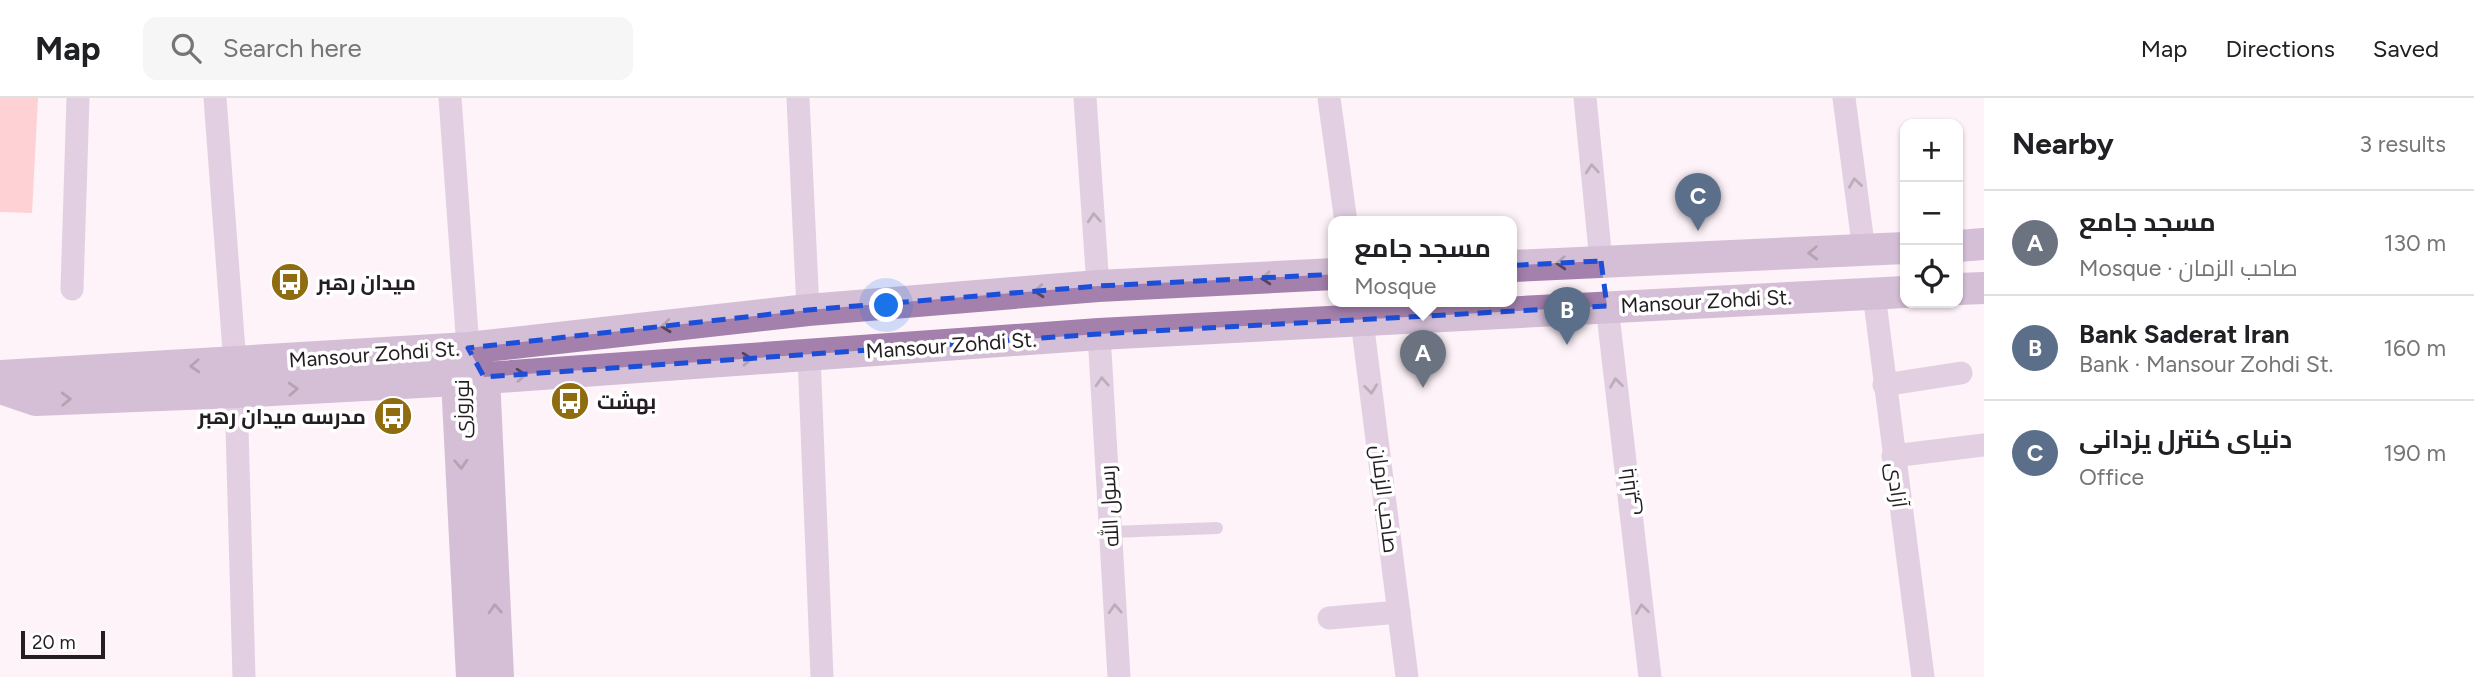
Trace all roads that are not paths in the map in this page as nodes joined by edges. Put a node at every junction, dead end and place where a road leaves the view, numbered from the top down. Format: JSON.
{"nodes":[{"id":1,"x":78,"y":98,"type":"edge"},
{"id":2,"x":215,"y":98,"type":"edge"},
{"id":3,"x":450,"y":98,"type":"edge"},
{"id":4,"x":798,"y":98,"type":"edge"},
{"id":5,"x":1086,"y":98,"type":"edge"},
{"id":6,"x":1329,"y":98,"type":"edge"},
{"id":7,"x":1585,"y":98,"type":"edge"},
{"id":8,"x":1844,"y":98,"type":"edge"},
{"id":9,"x":1345,"y":216,"type":"edge"},
{"id":10,"x":1984,"y":244,"type":"edge"},
{"id":11,"x":1963,"y":246,"type":"edge"},
{"id":12,"x":1900,"y":248,"type":"edge"},
{"id":13,"x":1864,"y":251,"type":"junction"},
{"id":14,"x":1601,"y":261,"type":"junction"},
{"id":15,"x":1517,"y":266,"type":"edge"},
{"id":16,"x":1328,"y":274,"type":"edge"},
{"id":17,"x":1098,"y":286,"type":"junction"},
{"id":18,"x":1984,"y":288,"type":"edge"},
{"id":19,"x":72,"y":289,"type":"dead end"},
{"id":20,"x":1963,"y":289,"type":"edge"},
{"id":21,"x":1900,"y":292,"type":"edge"},
{"id":22,"x":1874,"y":293,"type":"junction"},
{"id":23,"x":1607,"y":306,"type":"junction"},
{"id":24,"x":808,"y":310,"type":"junction"},
{"id":25,"x":1362,"y":321,"type":"junction"},
{"id":26,"x":1099,"y":334,"type":"junction"},
{"id":27,"x":468,"y":348,"type":"junction"},
{"id":28,"x":809,"y":355,"type":"junction"},
{"id":29,"x":1961,"y":373,"type":"dead end"},
{"id":30,"x":0,"y":376,"type":"edge"},
{"id":31,"x":236,"y":378,"type":"junction"},
{"id":32,"x":471,"y":379,"type":"junction"},
{"id":33,"x":1884,"y":385,"type":"junction"},
{"id":34,"x":0,"y":388,"type":"edge"},
{"id":35,"x":1984,"y":445,"type":"edge"},
{"id":36,"x":1893,"y":456,"type":"junction"},
{"id":37,"x":1217,"y":528,"type":"dead end"},
{"id":38,"x":1111,"y":532,"type":"junction"},
{"id":39,"x":1399,"y":612,"type":"junction"},
{"id":40,"x":1329,"y":618,"type":"dead end"},
{"id":41,"x":244,"y":677,"type":"edge"},
{"id":42,"x":472,"y":677,"type":"edge"},
{"id":43,"x":498,"y":677,"type":"edge"},
{"id":44,"x":822,"y":677,"type":"edge"},
{"id":45,"x":1119,"y":677,"type":"edge"},
{"id":46,"x":1407,"y":677,"type":"edge"},
{"id":47,"x":1650,"y":677,"type":"edge"},
{"id":48,"x":1923,"y":677,"type":"edge"}],
"edges":[{"from":1,"to":19,"type":"street"},
{"from":2,"to":31,"type":"street"},
{"from":3,"to":27,"type":"street"},
{"from":4,"to":24,"type":"street"},
{"from":17,"to":5,"type":"street","one_way":true},
{"from":6,"to":9,"type":"street"},
{"from":14,"to":7,"type":"street","one_way":true},
{"from":13,"to":8,"type":"street","one_way":true},
{"from":10,"to":11,"type":"main road"},
{"from":12,"to":13,"type":"main road","name":"Mansour Zohdi St."},
{"from":13,"to":14,"type":"main road","name":"Mansour Zohdi St.","one_way":true},
{"from":14,"to":15,"type":"main road","name":"Mansour Zohdi St.","one_way":true},
{"from":14,"to":23,"type":"main road"},
{"from":16,"to":17,"type":"main road","name":"Mansour Zohdi St.","one_way":true},
{"from":17,"to":24,"type":"main road","name":"Mansour Zohdi St.","one_way":true},
{"from":18,"to":20,"type":"main road"},
{"from":21,"to":22,"type":"main road","name":"Mansour Zohdi St."},
{"from":22,"to":23,"type":"main road","name":"Mansour Zohdi St."},
{"from":22,"to":33,"type":"street","name":"آزادی"},
{"from":23,"to":25,"type":"main road","name":"Mansour Zohdi St."},
{"from":47,"to":23,"type":"street","name":"بابایی","one_way":true},
{"from":24,"to":27,"type":"main road","name":"Mansour Zohdi St.","one_way":true},
{"from":24,"to":28,"type":"main road"},
{"from":25,"to":26,"type":"main road","name":"Mansour Zohdi St."},
{"from":25,"to":39,"type":"street","name":"صاحب الزمان","one_way":true},
{"from":26,"to":28,"type":"main road","name":"Mansour Zohdi St."},
{"from":38,"to":26,"type":"street","name":"رسول الله","one_way":true},
{"from":27,"to":31,"type":"main road","name":"Mansour Zohdi St."},
{"from":27,"to":32,"type":"main road","name":"نوروزی"},
{"from":32,"to":28,"type":"main road","name":"Mansour Zohdi St.","one_way":true},
{"from":28,"to":44,"type":"street"},
{"from":29,"to":33,"type":"street"},
{"from":31,"to":30,"type":"main road","name":"Mansour Zohdi St.","one_way":true},
{"from":31,"to":32,"type":"main road","name":"Mansour Zohdi St.","one_way":true},
{"from":34,"to":31,"type":"main road","name":"Mansour Zohdi St.","one_way":true},
{"from":31,"to":41,"type":"street"},
{"from":32,"to":42,"type":"main road","name":"نوروزی","one_way":true},
{"from":43,"to":32,"type":"main road","name":"نوروزی","one_way":true},
{"from":33,"to":36,"type":"street","name":"آزادی"},
{"from":35,"to":36,"type":"street"},
{"from":36,"to":48,"type":"street","name":"آزادی"},
{"from":37,"to":38,"type":"lane"},
{"from":45,"to":38,"type":"street","name":"رسول الله","one_way":true},
{"from":39,"to":40,"type":"street"},
{"from":39,"to":46,"type":"street","name":"صاحب الزمان"}]}
